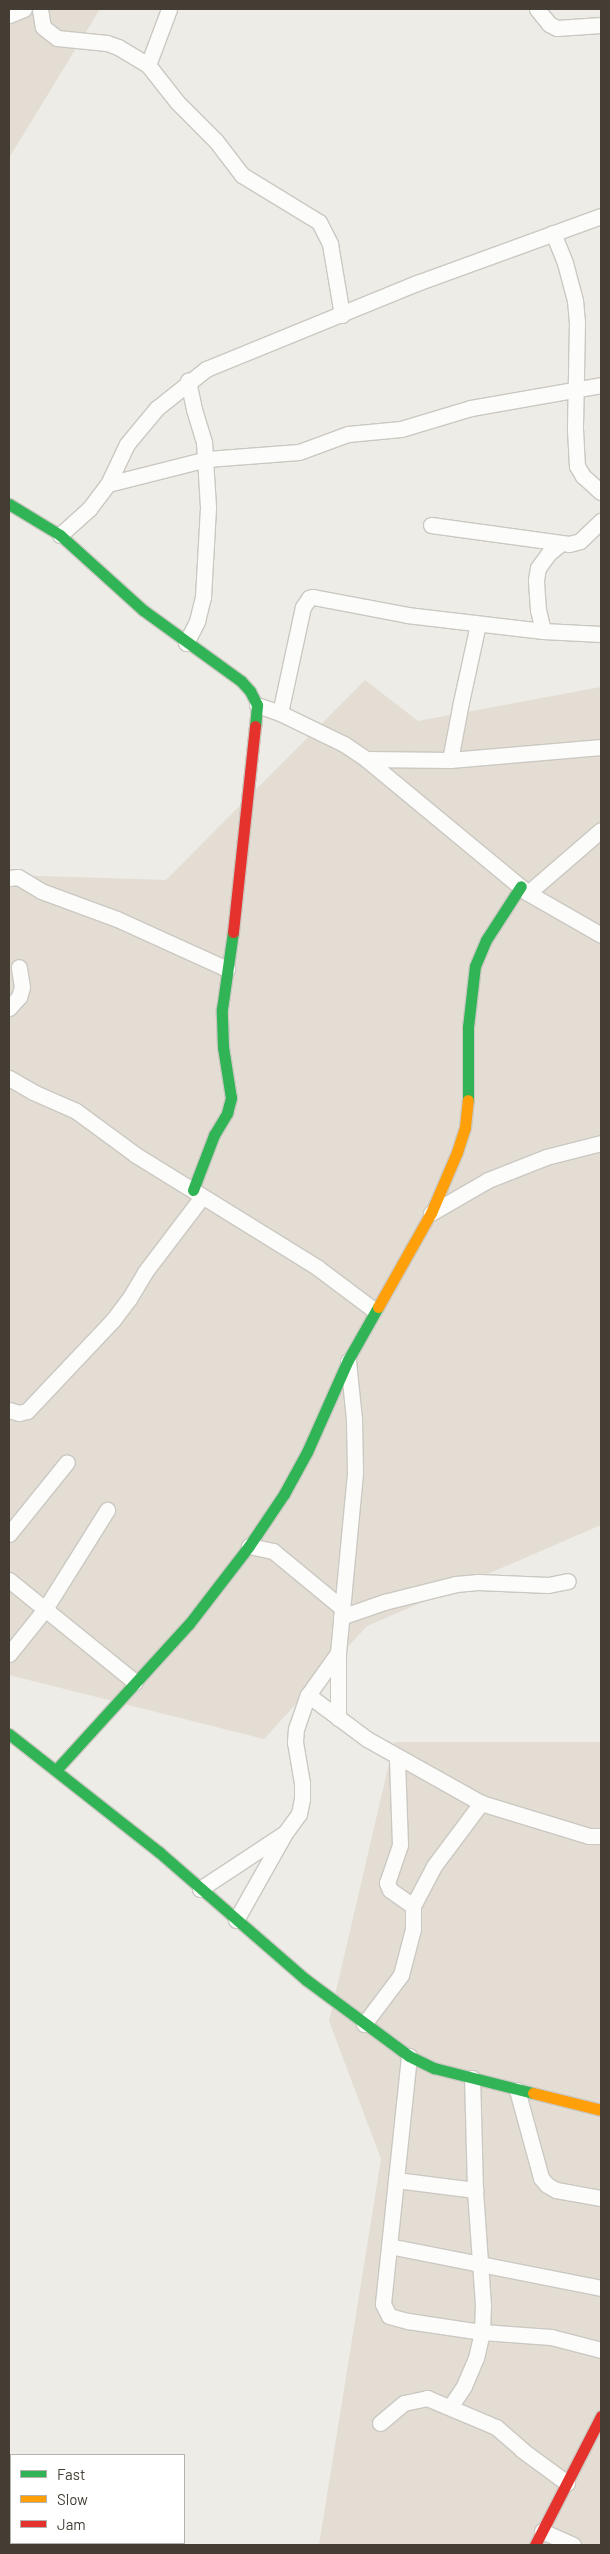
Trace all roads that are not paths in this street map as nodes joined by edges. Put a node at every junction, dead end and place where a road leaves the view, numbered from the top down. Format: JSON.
{"nodes":[{"id":1,"x":24,"y":9,"type":"edge"},
{"id":2,"x":40,"y":9,"type":"edge"},
{"id":3,"x":170,"y":9,"type":"edge"},
{"id":4,"x":537,"y":9,"type":"edge"},
{"id":5,"x":9,"y":15,"type":"edge"},
{"id":6,"x":601,"y":25,"type":"edge"},
{"id":7,"x":148,"y":65,"type":"junction"},
{"id":8,"x":601,"y":216,"type":"edge"},
{"id":9,"x":553,"y":233,"type":"junction"},
{"id":10,"x":342,"y":315,"type":"junction"},
{"id":11,"x":188,"y":381,"type":"junction"},
{"id":12,"x":601,"y":384,"type":"edge"},
{"id":13,"x":576,"y":389,"type":"junction"},
{"id":14,"x":169,"y":398,"type":"junction"},
{"id":15,"x":194,"y":409,"type":"junction"},
{"id":16,"x":206,"y":459,"type":"junction"},
{"id":17,"x":108,"y":484,"type":"junction"},
{"id":18,"x":601,"y":492,"type":"edge"},
{"id":19,"x":9,"y":504,"type":"edge"},
{"id":20,"x":601,"y":521,"type":"edge"},
{"id":21,"x":432,"y":525,"type":"dead end"},
{"id":22,"x":60,"y":535,"type":"junction"},
{"id":23,"x":560,"y":544,"type":"junction"},
{"id":24,"x":478,"y":624,"type":"junction"},
{"id":25,"x":543,"y":631,"type":"junction"},
{"id":26,"x":601,"y":634,"type":"edge"},
{"id":27,"x":186,"y":643,"type":"junction"},
{"id":28,"x":257,"y":704,"type":"junction"},
{"id":29,"x":280,"y":713,"type":"junction"},
{"id":30,"x":601,"y":747,"type":"edge"},
{"id":31,"x":366,"y":759,"type":"junction"},
{"id":32,"x":450,"y":760,"type":"junction"},
{"id":33,"x":601,"y":830,"type":"edge"},
{"id":34,"x":9,"y":878,"type":"edge"},
{"id":35,"x":524,"y":889,"type":"junction"},
{"id":36,"x":601,"y":935,"type":"edge"},
{"id":37,"x":19,"y":967,"type":"dead end"},
{"id":38,"x":228,"y":969,"type":"junction"},
{"id":39,"x":9,"y":1008,"type":"edge"},
{"id":40,"x":9,"y":1078,"type":"edge"},
{"id":41,"x":601,"y":1143,"type":"edge"},
{"id":42,"x":198,"y":1193,"type":"junction"},
{"id":43,"x":431,"y":1214,"type":"junction"},
{"id":44,"x":374,"y":1310,"type":"junction"},
{"id":45,"x":348,"y":1360,"type":"junction"},
{"id":46,"x":9,"y":1410,"type":"edge"},
{"id":47,"x":67,"y":1462,"type":"dead end"},
{"id":48,"x":107,"y":1510,"type":"dead end"},
{"id":49,"x":266,"y":1522,"type":"junction"},
{"id":50,"x":9,"y":1534,"type":"edge"},
{"id":51,"x":249,"y":1546,"type":"junction"},
{"id":52,"x":273,"y":1551,"type":"junction"},
{"id":53,"x":9,"y":1580,"type":"edge"},
{"id":54,"x":568,"y":1581,"type":"dead end"},
{"id":55,"x":45,"y":1609,"type":"junction"},
{"id":56,"x":341,"y":1612,"type":"junction"},
{"id":57,"x":338,"y":1653,"type":"junction"},
{"id":58,"x":9,"y":1654,"type":"edge"},
{"id":59,"x":135,"y":1682,"type":"junction"},
{"id":60,"x":308,"y":1695,"type":"junction"},
{"id":61,"x":338,"y":1718,"type":"junction"},
{"id":62,"x":9,"y":1734,"type":"edge"},
{"id":63,"x":397,"y":1757,"type":"junction"},
{"id":64,"x":56,"y":1770,"type":"junction"},
{"id":65,"x":481,"y":1803,"type":"junction"},
{"id":66,"x":285,"y":1833,"type":"junction"},
{"id":67,"x":601,"y":1836,"type":"edge"},
{"id":68,"x":200,"y":1889,"type":"junction"},
{"id":69,"x":414,"y":1906,"type":"junction"},
{"id":70,"x":236,"y":1920,"type":"junction"},
{"id":71,"x":364,"y":2024,"type":"junction"},
{"id":72,"x":409,"y":2056,"type":"junction"},
{"id":73,"x":472,"y":2078,"type":"junction"},
{"id":74,"x":517,"y":2090,"type":"junction"},
{"id":75,"x":601,"y":2110,"type":"edge"},
{"id":76,"x":396,"y":2180,"type":"junction"},
{"id":77,"x":475,"y":2190,"type":"junction"},
{"id":78,"x":601,"y":2198,"type":"edge"},
{"id":79,"x":389,"y":2246,"type":"junction"},
{"id":80,"x":481,"y":2264,"type":"junction"},
{"id":81,"x":601,"y":2288,"type":"edge"},
{"id":82,"x":482,"y":2332,"type":"junction"},
{"id":83,"x":601,"y":2350,"type":"edge"},
{"id":84,"x":450,"y":2407,"type":"junction"},
{"id":85,"x":601,"y":2418,"type":"edge"},
{"id":86,"x":380,"y":2423,"type":"dead end"},
{"id":87,"x":567,"y":2483,"type":"junction"},
{"id":88,"x":542,"y":2531,"type":"junction"},
{"id":89,"x":535,"y":2545,"type":"edge"},
{"id":90,"x":573,"y":2545,"type":"edge"}],
"edges":[{"from":1,"to":5,"type":"street"},
{"from":2,"to":7,"type":"street"},
{"from":3,"to":7,"type":"street"},
{"from":4,"to":6,"type":"street"},
{"from":7,"to":10,"type":"street"},
{"from":8,"to":9,"type":"street"},
{"from":9,"to":10,"type":"street"},
{"from":9,"to":13,"type":"street"},
{"from":10,"to":11,"type":"street"},
{"from":11,"to":14,"type":"street"},
{"from":11,"to":15,"type":"street"},
{"from":12,"to":13,"type":"street"},
{"from":13,"to":16,"type":"street"},
{"from":13,"to":18,"type":"street"},
{"from":14,"to":15,"type":"street"},
{"from":14,"to":17,"type":"street"},
{"from":15,"to":16,"type":"street"},
{"from":16,"to":17,"type":"street"},
{"from":16,"to":27,"type":"street"},
{"from":17,"to":22,"type":"street"},
{"from":19,"to":22,"type":"street"},
{"from":20,"to":23,"type":"street"},
{"from":21,"to":23,"type":"street"},
{"from":22,"to":27,"type":"street"},
{"from":23,"to":25,"type":"street"},
{"from":24,"to":25,"type":"street"},
{"from":24,"to":29,"type":"street"},
{"from":24,"to":32,"type":"street"},
{"from":25,"to":26,"type":"street"},
{"from":27,"to":28,"type":"street"},
{"from":28,"to":29,"type":"street"},
{"from":28,"to":38,"type":"street"},
{"from":29,"to":31,"type":"street"},
{"from":30,"to":32,"type":"street"},
{"from":31,"to":32,"type":"street"},
{"from":31,"to":35,"type":"street"},
{"from":33,"to":35,"type":"street"},
{"from":34,"to":38,"type":"street"},
{"from":35,"to":36,"type":"street"},
{"from":35,"to":43,"type":"street"},
{"from":37,"to":39,"type":"street"},
{"from":38,"to":42,"type":"street"},
{"from":40,"to":42,"type":"street"},
{"from":41,"to":43,"type":"street"},
{"from":42,"to":44,"type":"street"},
{"from":42,"to":46,"type":"street"},
{"from":43,"to":44,"type":"street"},
{"from":44,"to":45,"type":"street"},
{"from":45,"to":49,"type":"street"},
{"from":45,"to":56,"type":"street"},
{"from":47,"to":50,"type":"street"},
{"from":48,"to":55,"type":"street"},
{"from":49,"to":51,"type":"street"},
{"from":49,"to":52,"type":"street"},
{"from":51,"to":52,"type":"street"},
{"from":51,"to":59,"type":"street"},
{"from":52,"to":56,"type":"street"},
{"from":53,"to":55,"type":"street"},
{"from":54,"to":56,"type":"street"},
{"from":55,"to":58,"type":"street"},
{"from":55,"to":59,"type":"street"},
{"from":56,"to":57,"type":"street"},
{"from":57,"to":60,"type":"street"},
{"from":57,"to":61,"type":"street"},
{"from":59,"to":64,"type":"street"},
{"from":60,"to":61,"type":"street"},
{"from":60,"to":66,"type":"street"},
{"from":61,"to":63,"type":"street"},
{"from":62,"to":64,"type":"street"},
{"from":63,"to":65,"type":"street"},
{"from":63,"to":69,"type":"street"},
{"from":64,"to":68,"type":"street"},
{"from":65,"to":67,"type":"street"},
{"from":65,"to":69,"type":"street"},
{"from":66,"to":68,"type":"street"},
{"from":66,"to":70,"type":"street"},
{"from":68,"to":70,"type":"street"},
{"from":69,"to":71,"type":"street"},
{"from":70,"to":71,"type":"street"},
{"from":71,"to":72,"type":"street"},
{"from":72,"to":73,"type":"street"},
{"from":72,"to":76,"type":"street"},
{"from":73,"to":74,"type":"street"},
{"from":73,"to":77,"type":"street"},
{"from":74,"to":75,"type":"street"},
{"from":74,"to":78,"type":"street"},
{"from":76,"to":77,"type":"street"},
{"from":76,"to":79,"type":"street"},
{"from":77,"to":80,"type":"street"},
{"from":79,"to":80,"type":"street"},
{"from":79,"to":82,"type":"street"},
{"from":80,"to":81,"type":"street"},
{"from":80,"to":82,"type":"street"},
{"from":82,"to":83,"type":"street"},
{"from":82,"to":84,"type":"street"},
{"from":84,"to":86,"type":"street"},
{"from":84,"to":87,"type":"street"},
{"from":85,"to":87,"type":"street"},
{"from":87,"to":88,"type":"street"},
{"from":88,"to":89,"type":"street"},
{"from":88,"to":90,"type":"street"}]}
